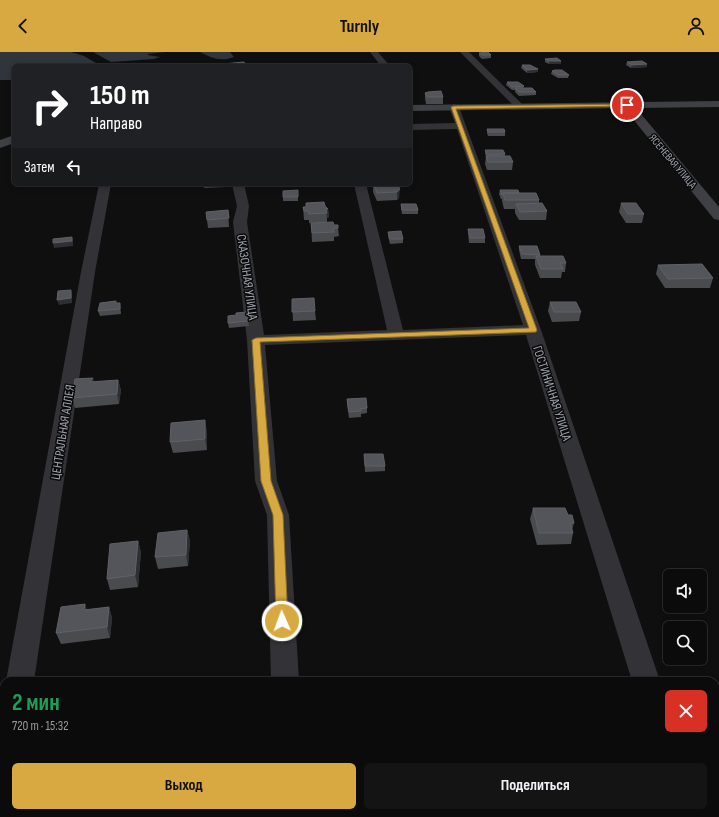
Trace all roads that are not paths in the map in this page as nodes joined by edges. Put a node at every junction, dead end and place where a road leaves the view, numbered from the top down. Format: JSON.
{"nodes":[{"id":1,"x":374,"y":52,"type":"edge"},
{"id":2,"x":464,"y":52,"type":"edge"},
{"id":3,"x":384,"y":64,"type":"edge"},
{"id":4,"x":719,"y":104,"type":"edge"},
{"id":5,"x":627,"y":105,"type":"junction"},
{"id":6,"x":519,"y":106,"type":"junction"},
{"id":7,"x":454,"y":107,"type":"junction"},
{"id":8,"x":412,"y":108,"type":"edge"},
{"id":9,"x":460,"y":126,"type":"junction"},
{"id":10,"x":412,"y":127,"type":"edge"},
{"id":11,"x":12,"y":140,"type":"edge"},
{"id":12,"x":0,"y":144,"type":"edge"},
{"id":13,"x":106,"y":186,"type":"edge"},
{"id":14,"x":238,"y":186,"type":"edge"},
{"id":15,"x":360,"y":186,"type":"edge"},
{"id":16,"x":719,"y":216,"type":"edge"},
{"id":17,"x":533,"y":330,"type":"junction"},
{"id":18,"x":396,"y":334,"type":"junction"},
{"id":19,"x":256,"y":340,"type":"junction"},
{"id":20,"x":21,"y":677,"type":"edge"},
{"id":21,"x":285,"y":677,"type":"edge"},
{"id":22,"x":645,"y":677,"type":"edge"}],
"edges":[{"from":1,"to":3,"type":"street"},
{"from":2,"to":6,"type":"street"},
{"from":4,"to":5,"type":"main road"},
{"from":5,"to":6,"type":"main road"},
{"from":5,"to":16,"type":"main road","name":"ЯСЕНЕВАЯ УЛИЦА"},
{"from":6,"to":7,"type":"main road"},
{"from":7,"to":8,"type":"main road"},
{"from":7,"to":9,"type":"street","name":"ГОСТИНИЧНАЯ УЛИЦА"},
{"from":9,"to":10,"type":"street"},
{"from":9,"to":17,"type":"street","name":"ГОСТИНИЧНАЯ УЛИЦА"},
{"from":11,"to":12,"type":"main road"},
{"from":13,"to":20,"type":"street","name":"ЦЕНТРАЛЬНАЯ АЛЛЕЯ"},
{"from":14,"to":19,"type":"street","name":"СКАЗОЧНАЯ УЛИЦА"},
{"from":15,"to":18,"type":"street"},
{"from":17,"to":18,"type":"street"},
{"from":17,"to":22,"type":"street","name":"ГОСТИНИЧНАЯ УЛИЦА"},
{"from":18,"to":19,"type":"street"},
{"from":19,"to":21,"type":"street","name":"СКАЗОЧНАЯ УЛИЦА"}]}
